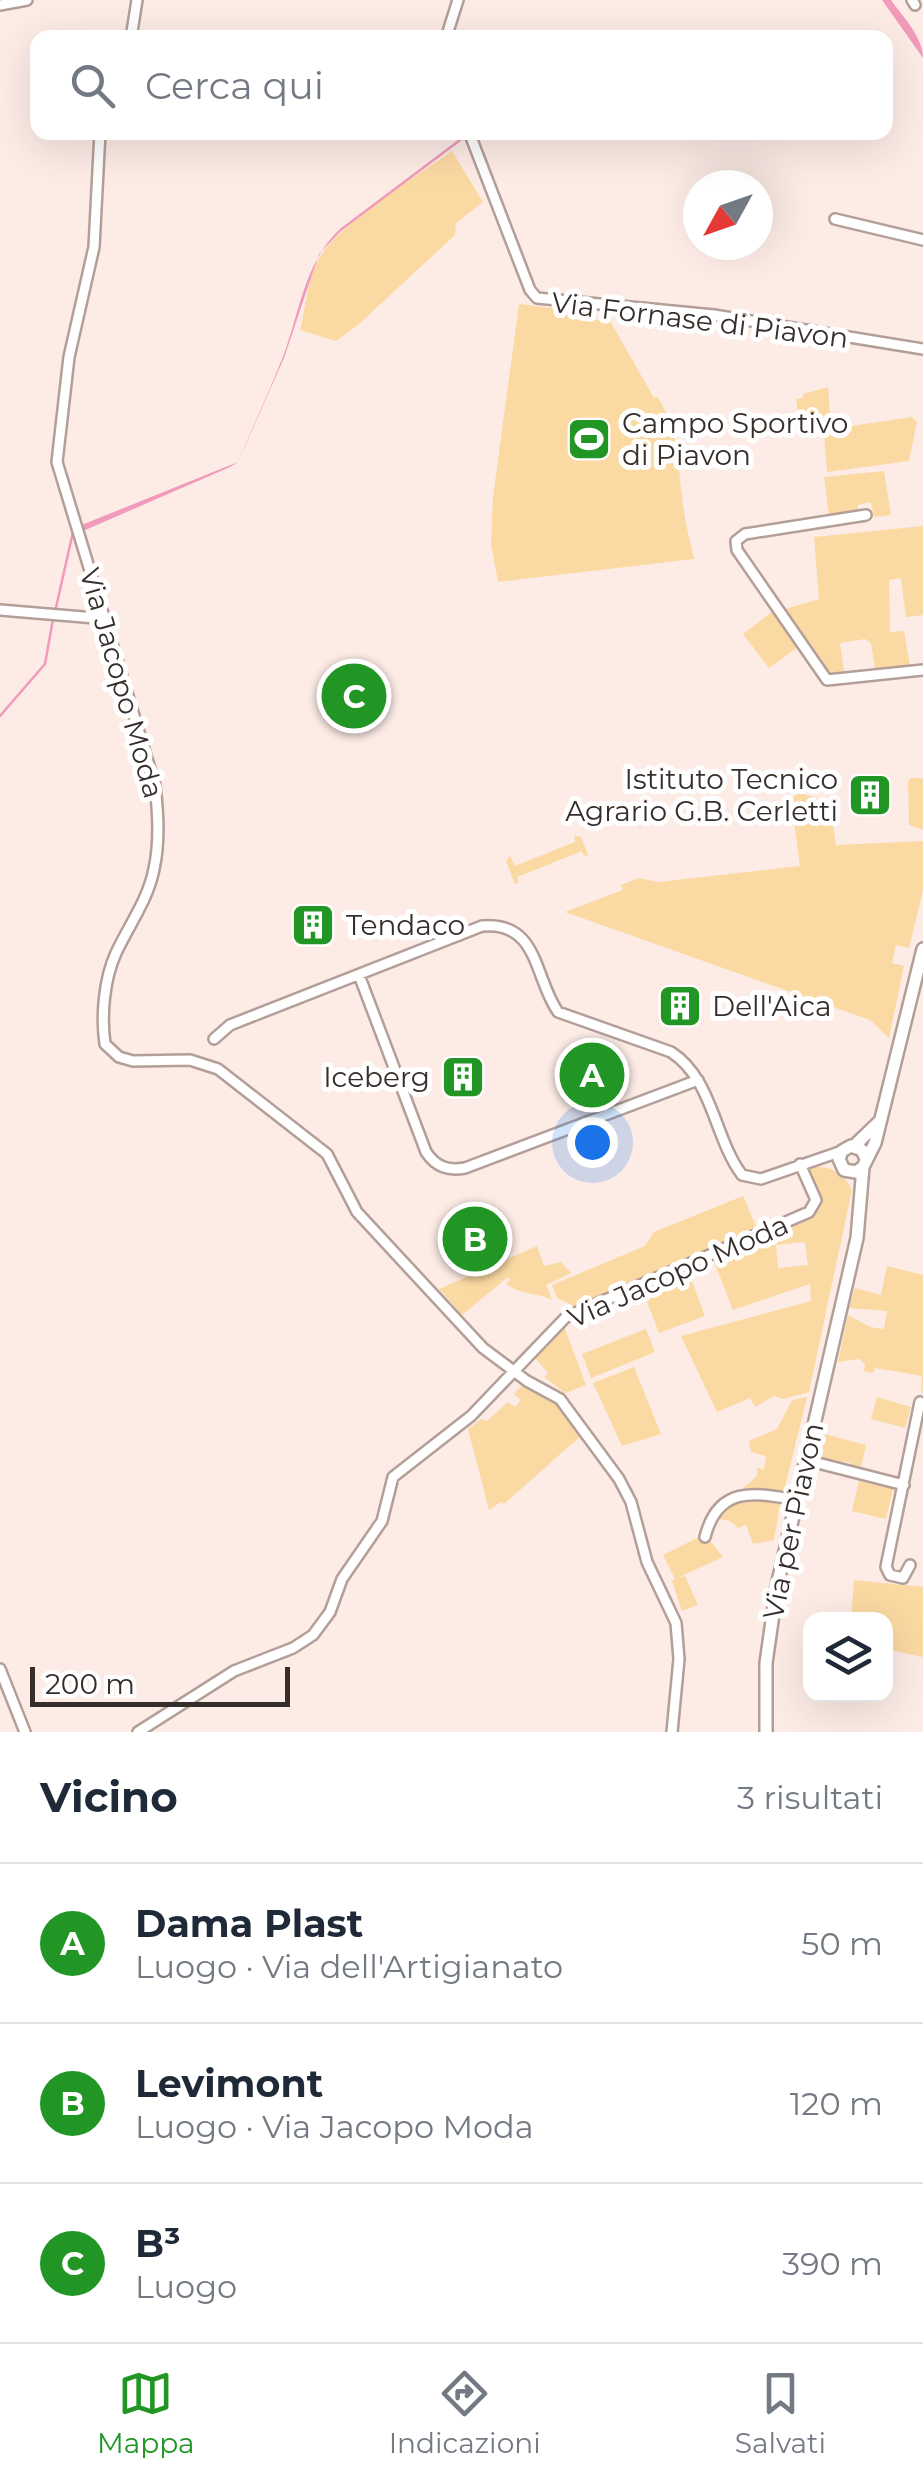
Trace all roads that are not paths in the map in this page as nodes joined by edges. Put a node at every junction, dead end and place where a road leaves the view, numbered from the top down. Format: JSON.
{"nodes":[{"id":1,"x":27,"y":0,"type":"edge"},
{"id":2,"x":137,"y":0,"type":"edge"},
{"id":3,"x":458,"y":0,"type":"edge"},
{"id":4,"x":0,"y":5,"type":"edge"},
{"id":5,"x":132,"y":30,"type":"edge"},
{"id":6,"x":449,"y":30,"type":"edge"},
{"id":7,"x":100,"y":140,"type":"edge"},
{"id":8,"x":472,"y":140,"type":"edge"},
{"id":9,"x":835,"y":219,"type":"dead end"},
{"id":10,"x":923,"y":240,"type":"edge"},
{"id":11,"x":923,"y":349,"type":"edge"},
{"id":12,"x":866,"y":515,"type":"dead end"},
{"id":13,"x":0,"y":610,"type":"edge"},
{"id":14,"x":107,"y":620,"type":"junction"},
{"id":15,"x":923,"y":670,"type":"edge"},
{"id":16,"x":923,"y":949,"type":"edge"},
{"id":17,"x":359,"y":974,"type":"junction"},
{"id":18,"x":214,"y":1039,"type":"dead end"},
{"id":19,"x":698,"y":1080,"type":"junction"},
{"id":20,"x":880,"y":1121,"type":"junction"},
{"id":21,"x":848,"y":1149,"type":"junction"},
{"id":22,"x":814,"y":1161,"type":"junction"},
{"id":23,"x":800,"y":1164,"type":"junction"},
{"id":24,"x":856,"y":1166,"type":"junction"},
{"id":25,"x":512,"y":1370,"type":"junction"},
{"id":26,"x":920,"y":1402,"type":"dead end"},
{"id":27,"x":806,"y":1460,"type":"junction"},
{"id":28,"x":904,"y":1485,"type":"junction"},
{"id":29,"x":797,"y":1500,"type":"junction"},
{"id":30,"x":706,"y":1537,"type":"dead end"},
{"id":31,"x":910,"y":1566,"type":"dead end"},
{"id":32,"x":0,"y":1669,"type":"edge"},
{"id":33,"x":25,"y":1732,"type":"edge"},
{"id":34,"x":138,"y":1732,"type":"edge"},
{"id":35,"x":672,"y":1732,"type":"edge"},
{"id":36,"x":766,"y":1732,"type":"edge"}],
"edges":[{"from":1,"to":4,"type":"street"},
{"from":2,"to":5,"type":"street"},
{"from":3,"to":6,"type":"street"},
{"from":7,"to":14,"type":"street","name":"Via Jacopo Moda"},
{"from":8,"to":11,"type":"street","name":"Via Fornase di Piavon"},
{"from":9,"to":10,"type":"street"},
{"from":12,"to":15,"type":"street"},
{"from":13,"to":14,"type":"street"},
{"from":14,"to":25,"type":"street","name":"Via Jacopo Moda"},
{"from":16,"to":20,"type":"main road"},
{"from":17,"to":18,"type":"street"},
{"from":17,"to":19,"type":"street"},
{"from":17,"to":19,"type":"street"},
{"from":19,"to":23,"type":"street"},
{"from":20,"to":21,"type":"main road"},
{"from":20,"to":24,"type":"main road"},
{"from":21,"to":22,"type":"street"},
{"from":21,"to":24,"type":"main road"},
{"from":21,"to":24,"type":"main road"},
{"from":22,"to":23,"type":"street"},
{"from":22,"to":24,"type":"street"},
{"from":23,"to":25,"type":"street","name":"Via Jacopo Moda"},
{"from":24,"to":27,"type":"main road","name":"Via per Piavon"},
{"from":25,"to":34,"type":"street"},
{"from":25,"to":35,"type":"street","name":"Via Jacopo Moda"},
{"from":26,"to":28,"type":"street"},
{"from":27,"to":28,"type":"street"},
{"from":27,"to":29,"type":"main road","name":"Via per Piavon"},
{"from":28,"to":31,"type":"street"},
{"from":29,"to":30,"type":"street"},
{"from":29,"to":36,"type":"main road","name":"Via per Piavon"},
{"from":32,"to":33,"type":"street"}]}
